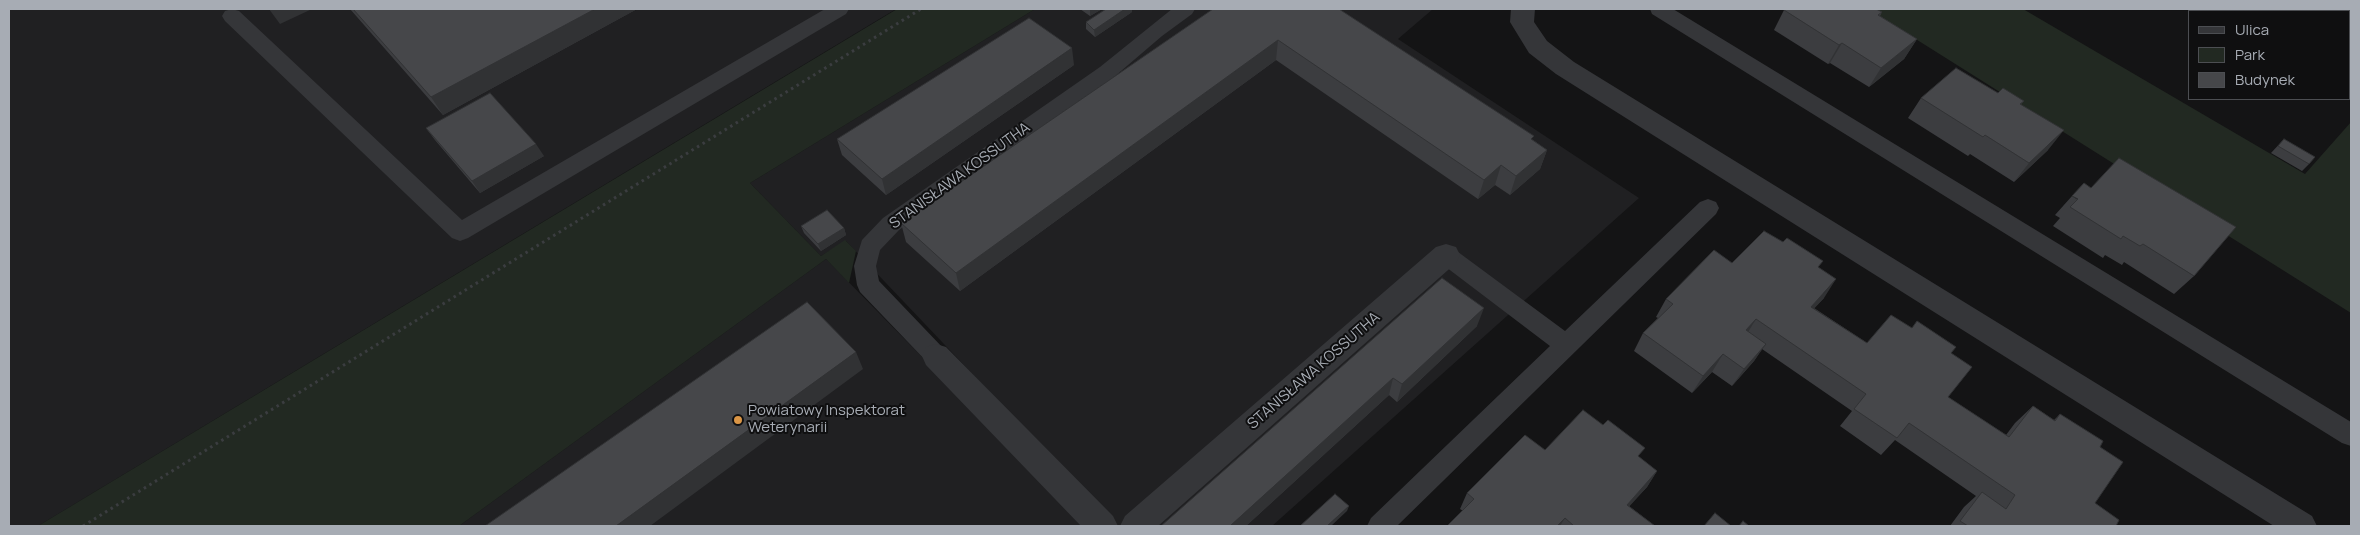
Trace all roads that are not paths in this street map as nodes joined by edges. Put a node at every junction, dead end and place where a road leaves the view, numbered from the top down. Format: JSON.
{"nodes":[{"id":1,"x":840,"y":9,"type":"edge"},
{"id":2,"x":1185,"y":9,"type":"edge"},
{"id":3,"x":1523,"y":9,"type":"edge"},
{"id":4,"x":1660,"y":9,"type":"edge"},
{"id":5,"x":232,"y":16,"type":"dead end"},
{"id":6,"x":1708,"y":208,"type":"dead end"},
{"id":7,"x":1446,"y":255,"type":"joint"},
{"id":8,"x":1567,"y":346,"type":"junction"},
{"id":9,"x":936,"y":356,"type":"joint"},
{"id":10,"x":2351,"y":435,"type":"edge"},
{"id":11,"x":1102,"y":526,"type":"edge"},
{"id":12,"x":1136,"y":526,"type":"edge"},
{"id":13,"x":1380,"y":526,"type":"edge"},
{"id":14,"x":2301,"y":526,"type":"edge"}],
"edges":[{"from":1,"to":5,"type":"lane"},
{"from":2,"to":9,"type":"lane","name":"STANISŁAWA KOSSUTHA"},
{"from":3,"to":14,"type":"street"},
{"from":4,"to":10,"type":"lane"},
{"from":6,"to":8,"type":"lane"},
{"from":7,"to":8,"type":"lane"},
{"from":7,"to":12,"type":"street","name":"STANISŁAWA KOSSUTHA"},
{"from":8,"to":13,"type":"lane"},
{"from":9,"to":11,"type":"street","name":"STANISŁAWA KOSSUTHA"}]}
